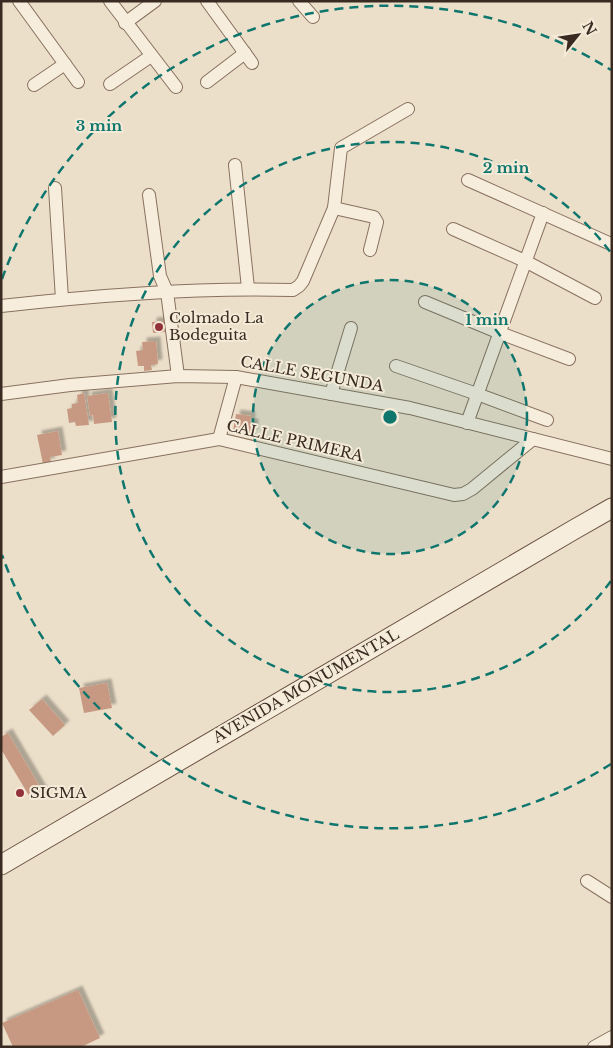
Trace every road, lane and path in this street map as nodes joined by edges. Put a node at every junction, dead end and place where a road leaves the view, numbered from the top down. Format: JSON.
{"nodes":[{"id":1,"x":19,"y":1,"type":"edge"},
{"id":2,"x":110,"y":1,"type":"edge"},
{"id":3,"x":155,"y":1,"type":"edge"},
{"id":4,"x":207,"y":1,"type":"edge"},
{"id":5,"x":299,"y":1,"type":"edge"},
{"id":6,"x":313,"y":17,"type":"dead end"},
{"id":7,"x":125,"y":23,"type":"junction"},
{"id":8,"x":151,"y":56,"type":"junction"},
{"id":9,"x":65,"y":64,"type":"junction"},
{"id":10,"x":78,"y":82,"type":"dead end"},
{"id":11,"x":207,"y":82,"type":"dead end"},
{"id":12,"x":110,"y":84,"type":"dead end"},
{"id":13,"x":34,"y":85,"type":"dead end"},
{"id":14,"x":176,"y":87,"type":"dead end"},
{"id":15,"x":408,"y":109,"type":"dead end"},
{"id":16,"x":235,"y":165,"type":"dead end"},
{"id":17,"x":468,"y":180,"type":"dead end"},
{"id":18,"x":55,"y":188,"type":"dead end"},
{"id":19,"x":149,"y":195,"type":"dead end"},
{"id":20,"x":334,"y":208,"type":"junction"},
{"id":21,"x":543,"y":213,"type":"junction"},
{"id":22,"x":453,"y":229,"type":"dead end"},
{"id":23,"x":611,"y":244,"type":"edge"},
{"id":24,"x":370,"y":250,"type":"dead end"},
{"id":25,"x":525,"y":262,"type":"junction"},
{"id":26,"x":248,"y":288,"type":"junction"},
{"id":27,"x":167,"y":292,"type":"junction"},
{"id":28,"x":595,"y":298,"type":"dead end"},
{"id":29,"x":62,"y":299,"type":"junction"},
{"id":30,"x":425,"y":302,"type":"dead end"},
{"id":31,"x":1,"y":306,"type":"edge"},
{"id":32,"x":351,"y":328,"type":"dead end"},
{"id":33,"x":500,"y":333,"type":"junction"},
{"id":34,"x":569,"y":359,"type":"dead end"},
{"id":35,"x":396,"y":366,"type":"dead end"},
{"id":36,"x":178,"y":376,"type":"junction"},
{"id":37,"x":236,"y":377,"type":"junction"},
{"id":38,"x":1,"y":394,"type":"edge"},
{"id":39,"x":331,"y":394,"type":"junction"},
{"id":40,"x":477,"y":394,"type":"junction"},
{"id":41,"x":547,"y":420,"type":"dead end"},
{"id":42,"x":467,"y":423,"type":"junction"},
{"id":43,"x":219,"y":439,"type":"junction"},
{"id":44,"x":533,"y":439,"type":"junction"},
{"id":45,"x":612,"y":459,"type":"edge"},
{"id":46,"x":1,"y":477,"type":"edge"},
{"id":47,"x":611,"y":510,"type":"edge"},
{"id":48,"x":1,"y":865,"type":"edge"},
{"id":49,"x":587,"y":881,"type":"dead end"},
{"id":50,"x":612,"y":897,"type":"edge"},
{"id":51,"x":612,"y":1037,"type":"edge"},
{"id":52,"x":594,"y":1047,"type":"edge"}],
"edges":[{"from":1,"to":9,"type":"street"},
{"from":2,"to":7,"type":"street"},
{"from":3,"to":7,"type":"street"},
{"from":4,"to":11,"type":"street"},
{"from":5,"to":6,"type":"street"},
{"from":7,"to":8,"type":"street"},
{"from":8,"to":12,"type":"street"},
{"from":8,"to":14,"type":"street"},
{"from":9,"to":10,"type":"street"},
{"from":9,"to":13,"type":"street"},
{"from":15,"to":20,"type":"street"},
{"from":16,"to":26,"type":"street"},
{"from":17,"to":21,"type":"street"},
{"from":18,"to":29,"type":"street"},
{"from":19,"to":27,"type":"street"},
{"from":20,"to":24,"type":"street"},
{"from":20,"to":26,"type":"street"},
{"from":21,"to":23,"type":"street"},
{"from":21,"to":25,"type":"street"},
{"from":22,"to":25,"type":"street"},
{"from":25,"to":28,"type":"street"},
{"from":25,"to":33,"type":"street"},
{"from":26,"to":27,"type":"street"},
{"from":27,"to":29,"type":"street"},
{"from":27,"to":36,"type":"street"},
{"from":29,"to":31,"type":"street"},
{"from":30,"to":33,"type":"street"},
{"from":32,"to":39,"type":"street"},
{"from":33,"to":34,"type":"street"},
{"from":33,"to":40,"type":"street"},
{"from":35,"to":40,"type":"street"},
{"from":36,"to":37,"type":"street","name":"CALLE SEGUNDA"},
{"from":36,"to":38,"type":"street","name":"CALLE SEGUNDA"},
{"from":37,"to":39,"type":"street","name":"CALLE SEGUNDA"},
{"from":37,"to":43,"type":"street"},
{"from":39,"to":42,"type":"street","name":"CALLE SEGUNDA"},
{"from":40,"to":41,"type":"street"},
{"from":40,"to":42,"type":"street"},
{"from":42,"to":44,"type":"street","name":"CALLE SEGUNDA"},
{"from":43,"to":44,"type":"street","name":"CALLE PRIMERA"},
{"from":43,"to":46,"type":"street","name":"CALLE PRIMERA"},
{"from":44,"to":45,"type":"street","name":"CALLE SEGUNDA"},
{"from":47,"to":48,"type":"main road","name":"AVENIDA MONUMENTAL"},
{"from":49,"to":50,"type":"street"},
{"from":51,"to":52,"type":"street"}]}
